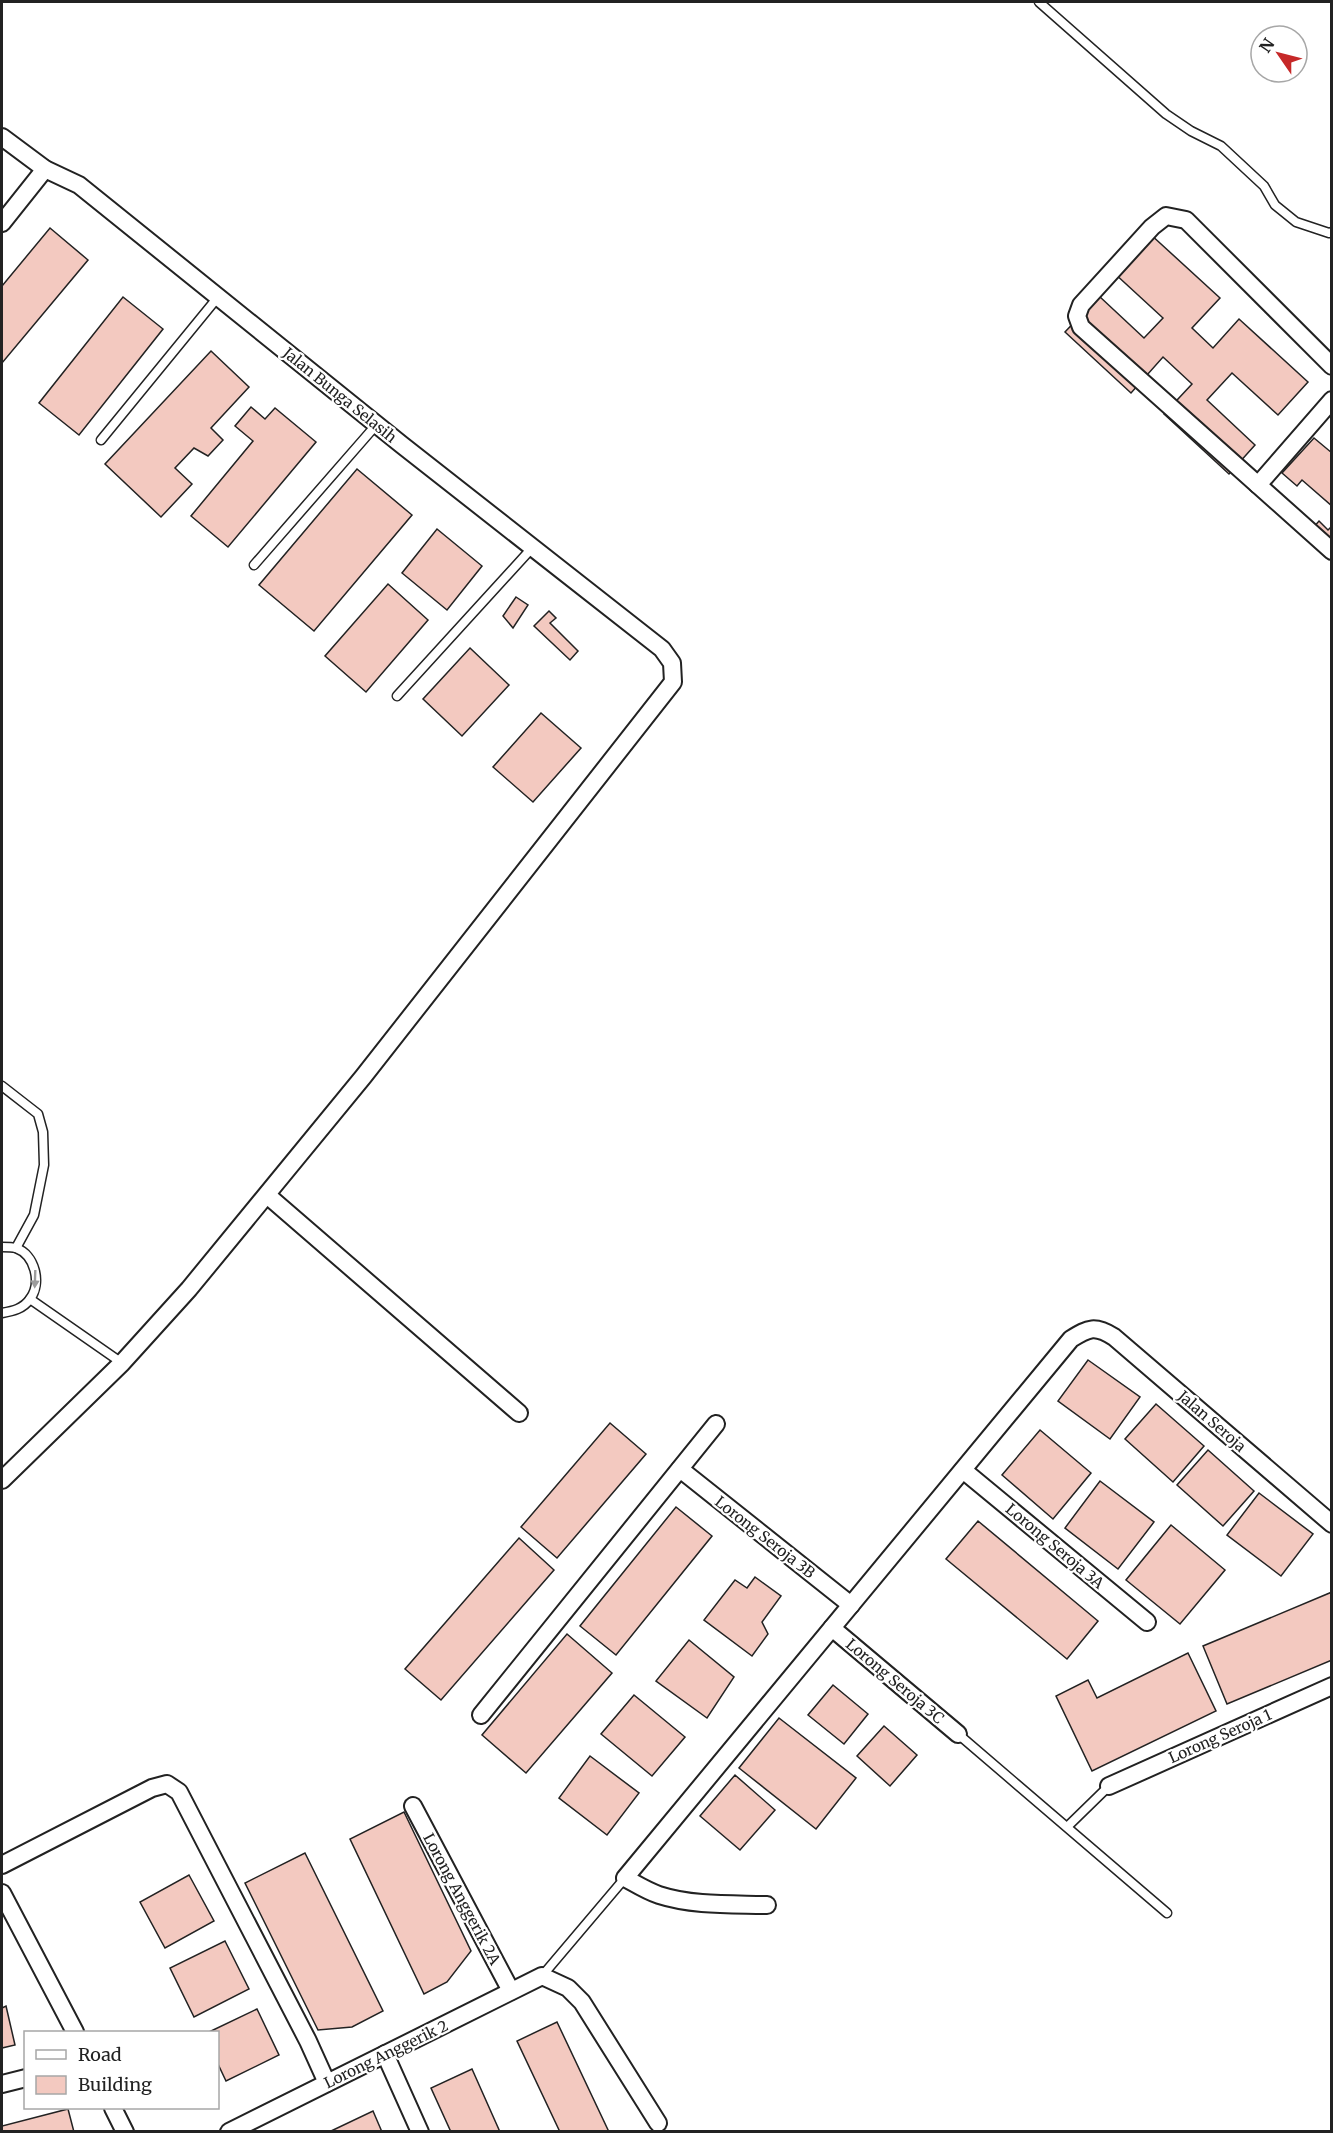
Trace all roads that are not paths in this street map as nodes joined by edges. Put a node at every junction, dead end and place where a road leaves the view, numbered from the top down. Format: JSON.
{"nodes":[{"id":1,"x":1039,"y":2,"type":"edge"},
{"id":2,"x":2,"y":137,"type":"edge"},
{"id":3,"x":45,"y":169,"type":"junction"},
{"id":4,"x":2,"y":223,"type":"edge"},
{"id":5,"x":1332,"y":232,"type":"edge"},
{"id":6,"x":218,"y":297,"type":"junction"},
{"id":7,"x":1332,"y":366,"type":"edge"},
{"id":8,"x":1332,"y":400,"type":"edge"},
{"id":9,"x":377,"y":424,"type":"junction"},
{"id":10,"x":101,"y":440,"type":"dead end"},
{"id":11,"x":1258,"y":485,"type":"junction"},
{"id":12,"x":532,"y":548,"type":"junction"},
{"id":13,"x":1332,"y":551,"type":"edge"},
{"id":14,"x":254,"y":565,"type":"dead end"},
{"id":15,"x":397,"y":696,"type":"dead end"},
{"id":16,"x":2,"y":1086,"type":"edge"},
{"id":17,"x":267,"y":1195,"type":"junction"},
{"id":18,"x":2,"y":1247,"type":"edge"},
{"id":19,"x":16,"y":1248,"type":"junction"},
{"id":20,"x":30,"y":1299,"type":"junction"},
{"id":21,"x":2,"y":1313,"type":"edge"},
{"id":22,"x":122,"y":1363,"type":"junction"},
{"id":23,"x":519,"y":1413,"type":"dead end"},
{"id":24,"x":716,"y":1424,"type":"dead end"},
{"id":25,"x":680,"y":1469,"type":"junction"},
{"id":26,"x":963,"y":1470,"type":"junction"},
{"id":27,"x":2,"y":1480,"type":"edge"},
{"id":28,"x":1332,"y":1524,"type":"edge"},
{"id":29,"x":851,"y":1605,"type":"junction"},
{"id":30,"x":1147,"y":1622,"type":"dead end"},
{"id":31,"x":832,"y":1628,"type":"junction"},
{"id":32,"x":1332,"y":1686,"type":"edge"},
{"id":33,"x":481,"y":1715,"type":"dead end"},
{"id":34,"x":958,"y":1734,"type":"joint"},
{"id":35,"x":1109,"y":1786,"type":"joint"},
{"id":36,"x":412,"y":1806,"type":"dead end"},
{"id":37,"x":1068,"y":1826,"type":"junction"},
{"id":38,"x":2,"y":1865,"type":"edge"},
{"id":39,"x":625,"y":1878,"type":"junction"},
{"id":40,"x":2,"y":1893,"type":"edge"},
{"id":41,"x":767,"y":1905,"type":"dead end"},
{"id":42,"x":1167,"y":1913,"type":"dead end"},
{"id":43,"x":542,"y":1976,"type":"junction"},
{"id":44,"x":511,"y":1992,"type":"junction"},
{"id":45,"x":74,"y":2031,"type":"edge"},
{"id":46,"x":385,"y":2054,"type":"junction"},
{"id":47,"x":24,"y":2078,"type":"edge"},
{"id":48,"x":327,"y":2083,"type":"junction"},
{"id":49,"x":2,"y":2084,"type":"edge"},
{"id":50,"x":114,"y":2109,"type":"edge"},
{"id":51,"x":658,"y":2123,"type":"dead end"},
{"id":52,"x":125,"y":2132,"type":"edge"},
{"id":53,"x":229,"y":2132,"type":"edge"},
{"id":54,"x":420,"y":2132,"type":"edge"}],
"edges":[{"from":1,"to":5,"type":"lane"},
{"from":2,"to":3,"type":"street","name":"Jalan Bunga Selasih"},
{"from":3,"to":4,"type":"street"},
{"from":3,"to":6,"type":"street","name":"Jalan Bunga Selasih"},
{"from":6,"to":9,"type":"street","name":"Jalan Bunga Selasih"},
{"from":6,"to":10,"type":"lane"},
{"from":7,"to":11,"type":"street"},
{"from":8,"to":11,"type":"street"},
{"from":9,"to":12,"type":"street","name":"Jalan Bunga Selasih"},
{"from":9,"to":14,"type":"lane"},
{"from":11,"to":13,"type":"street"},
{"from":12,"to":15,"type":"lane"},
{"from":12,"to":17,"type":"street","name":"Jalan Bunga Selasih"},
{"from":16,"to":19,"type":"lane"},
{"from":17,"to":22,"type":"street"},
{"from":17,"to":23,"type":"street"},
{"from":18,"to":19,"type":"lane"},
{"from":19,"to":20,"type":"lane","one_way":true},
{"from":20,"to":21,"type":"lane"},
{"from":20,"to":22,"type":"lane"},
{"from":22,"to":27,"type":"street"},
{"from":24,"to":25,"type":"street"},
{"from":25,"to":29,"type":"street","name":"Lorong Seroja 3B"},
{"from":25,"to":33,"type":"street"},
{"from":26,"to":28,"type":"street","name":"Jalan Seroja"},
{"from":26,"to":29,"type":"street"},
{"from":26,"to":30,"type":"street","name":"Lorong Seroja 3A"},
{"from":29,"to":31,"type":"street"},
{"from":31,"to":34,"type":"street","name":"Lorong Seroja 3C"},
{"from":31,"to":39,"type":"street"},
{"from":32,"to":35,"type":"street","name":"Lorong Seroja 1"},
{"from":34,"to":37,"type":"lane"},
{"from":35,"to":37,"type":"lane"},
{"from":36,"to":44,"type":"street","name":"Lorong Anggerik 2A"},
{"from":37,"to":42,"type":"lane"},
{"from":38,"to":48,"type":"street"},
{"from":39,"to":41,"type":"street"},
{"from":39,"to":43,"type":"lane"},
{"from":40,"to":45,"type":"street"},
{"from":43,"to":44,"type":"street","name":"Lorong Anggerik 2"},
{"from":43,"to":51,"type":"street"},
{"from":44,"to":46,"type":"street","name":"Lorong Anggerik 2"},
{"from":46,"to":48,"type":"street","name":"Lorong Anggerik 2"},
{"from":46,"to":54,"type":"street"},
{"from":47,"to":49,"type":"street"},
{"from":48,"to":53,"type":"street","name":"Lorong Anggerik 2"},
{"from":50,"to":52,"type":"street"}]}
